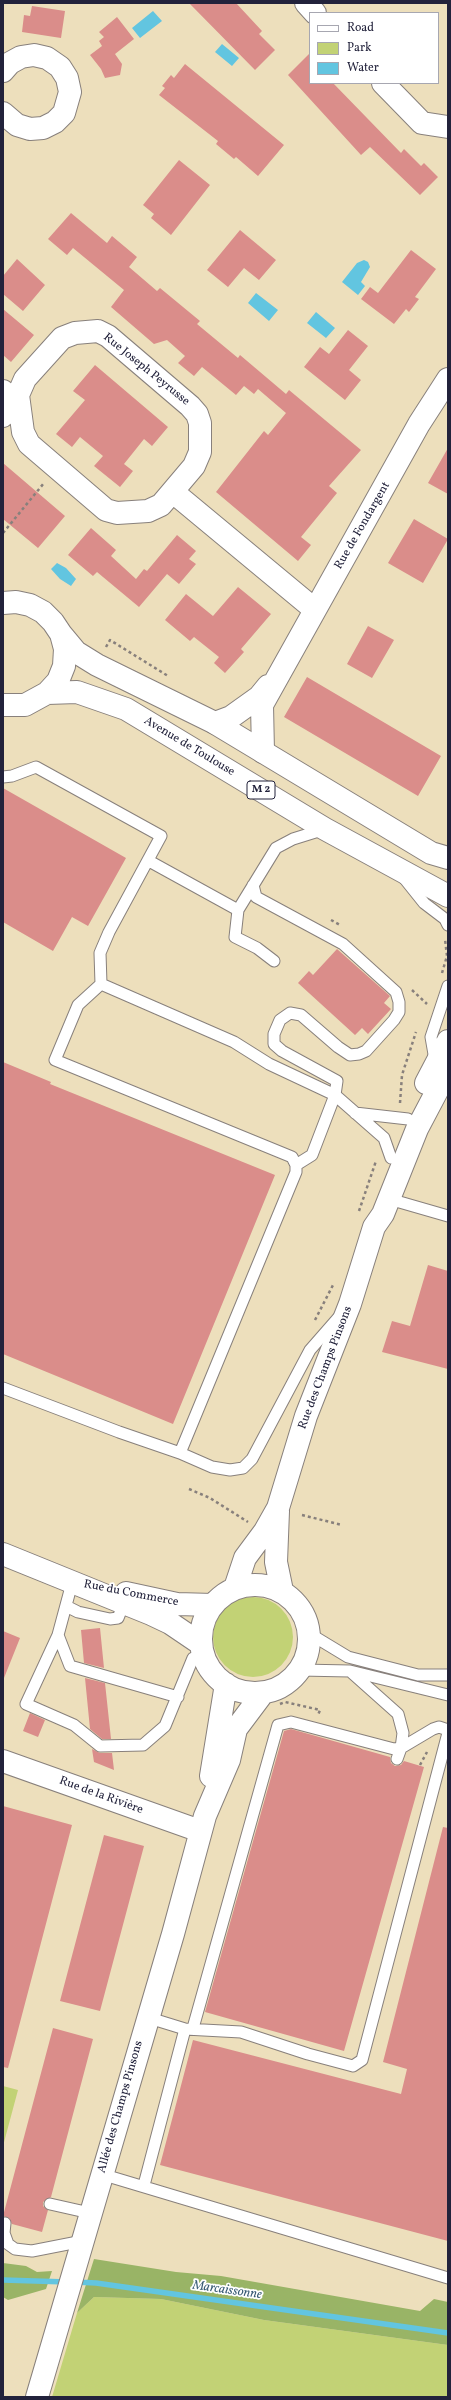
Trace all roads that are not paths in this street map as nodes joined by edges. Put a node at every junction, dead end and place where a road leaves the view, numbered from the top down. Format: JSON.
{"nodes":[{"id":1,"x":306,"y":3,"type":"edge"},
{"id":2,"x":314,"y":12,"type":"edge"},
{"id":3,"x":3,"y":69,"type":"edge"},
{"id":4,"x":384,"y":84,"type":"edge"},
{"id":5,"x":3,"y":113,"type":"edge"},
{"id":6,"x":448,"y":127,"type":"edge"},
{"id":7,"x":448,"y":379,"type":"edge"},
{"id":8,"x":7,"y":406,"type":"edge"},
{"id":9,"x":173,"y":492,"type":"junction"},
{"id":10,"x":7,"y":600,"type":"edge"},
{"id":11,"x":314,"y":609,"type":"junction"},
{"id":12,"x":61,"y":634,"type":"junction"},
{"id":13,"x":279,"y":673,"type":"junction"},
{"id":14,"x":47,"y":694,"type":"junction"},
{"id":15,"x":3,"y":705,"type":"edge"},
{"id":16,"x":215,"y":723,"type":"junction"},
{"id":17,"x":263,"y":752,"type":"junction"},
{"id":18,"x":3,"y":777,"type":"edge"},
{"id":19,"x":325,"y":829,"type":"junction"},
{"id":20,"x":448,"y":858,"type":"edge"},
{"id":21,"x":149,"y":861,"type":"junction"},
{"id":22,"x":398,"y":870,"type":"junction"},
{"id":23,"x":253,"y":885,"type":"junction"},
{"id":24,"x":448,"y":896,"type":"edge"},
{"id":25,"x":238,"y":910,"type":"junction"},
{"id":26,"x":448,"y":925,"type":"edge"},
{"id":27,"x":274,"y":961,"type":"dead end"},
{"id":28,"x":101,"y":984,"type":"junction"},
{"id":29,"x":448,"y":986,"type":"edge"},
{"id":30,"x":448,"y":1041,"type":"edge"},
{"id":31,"x":442,"y":1067,"type":"edge"},
{"id":32,"x":335,"y":1095,"type":"junction"},
{"id":33,"x":355,"y":1113,"type":"junction"},
{"id":34,"x":408,"y":1119,"type":"junction"},
{"id":35,"x":391,"y":1158,"type":"junction"},
{"id":36,"x":296,"y":1165,"type":"junction"},
{"id":37,"x":389,"y":1199,"type":"junction"},
{"id":38,"x":448,"y":1216,"type":"edge"},
{"id":39,"x":374,"y":1227,"type":"junction"},
{"id":40,"x":350,"y":1304,"type":"junction"},
{"id":41,"x":3,"y":1388,"type":"edge"},
{"id":42,"x":180,"y":1453,"type":"junction"},
{"id":43,"x":278,"y":1508,"type":"junction"},
{"id":44,"x":3,"y":1554,"type":"edge"},
{"id":45,"x":72,"y":1582,"type":"junction"},
{"id":46,"x":235,"y":1588,"type":"junction"},
{"id":47,"x":282,"y":1591,"type":"junction"},
{"id":48,"x":124,"y":1603,"type":"junction"},
{"id":49,"x":213,"y":1605,"type":"junction"},
{"id":50,"x":66,"y":1606,"type":"junction"},
{"id":51,"x":310,"y":1634,"type":"junction"},
{"id":52,"x":58,"y":1635,"type":"junction"},
{"id":53,"x":202,"y":1649,"type":"junction"},
{"id":54,"x":300,"y":1670,"type":"junction"},
{"id":55,"x":350,"y":1671,"type":"junction"},
{"id":56,"x":448,"y":1675,"type":"edge"},
{"id":57,"x":226,"y":1684,"type":"junction"},
{"id":58,"x":263,"y":1693,"type":"junction"},
{"id":59,"x":448,"y":1695,"type":"edge"},
{"id":60,"x":178,"y":1696,"type":"junction"},
{"id":61,"x":448,"y":1730,"type":"edge"},
{"id":62,"x":448,"y":1733,"type":"edge"},
{"id":63,"x":401,"y":1748,"type":"junction"},
{"id":64,"x":396,"y":1759,"type":"dead end"},
{"id":65,"x":3,"y":1761,"type":"edge"},
{"id":66,"x":202,"y":1824,"type":"junction"},
{"id":67,"x":146,"y":2017,"type":"junction"},
{"id":68,"x":189,"y":2028,"type":"junction"},
{"id":69,"x":101,"y":2174,"type":"junction"},
{"id":70,"x":144,"y":2185,"type":"junction"},
{"id":71,"x":50,"y":2204,"type":"dead end"},
{"id":72,"x":90,"y":2213,"type":"junction"},
{"id":73,"x":5,"y":2222,"type":"dead end"},
{"id":74,"x":81,"y":2249,"type":"junction"},
{"id":75,"x":448,"y":2278,"type":"edge"},
{"id":76,"x":37,"y":2397,"type":"edge"}],
"edges":[{"from":1,"to":2,"type":"street"},
{"from":3,"to":5,"type":"street"},
{"from":4,"to":6,"type":"street"},
{"from":7,"to":11,"type":"street","name":"Rue de Fondargent"},
{"from":8,"to":9,"type":"street","name":"Rue Joseph Peyrusse"},
{"from":8,"to":9,"type":"street","name":"Rue Joseph Peyrusse"},
{"from":9,"to":11,"type":"street"},
{"from":10,"to":12,"type":"street"},
{"from":11,"to":13,"type":"street","name":"Rue de Fondargent"},
{"from":12,"to":14,"type":"street"},
{"from":12,"to":16,"type":"street"},
{"from":13,"to":16,"type":"street","name":"Rue de Fondargent"},
{"from":13,"to":17,"type":"street","name":"Rue de Fondargent"},
{"from":14,"to":15,"type":"street"},
{"from":14,"to":19,"type":"street","name":"Avenue de Toulouse","number":"M 2"},
{"from":16,"to":17,"type":"street"},
{"from":17,"to":20,"type":"street"},
{"from":18,"to":21,"type":"lane"},
{"from":19,"to":22,"type":"street","name":"Avenue de Toulouse","number":"M 2"},
{"from":19,"to":23,"type":"lane"},
{"from":21,"to":25,"type":"lane"},
{"from":21,"to":28,"type":"lane"},
{"from":22,"to":24,"type":"street","name":"Avenue de Toulouse","number":"M 2"},
{"from":22,"to":26,"type":"lane"},
{"from":23,"to":25,"type":"lane"},
{"from":23,"to":32,"type":"lane"},
{"from":25,"to":27,"type":"lane"},
{"from":28,"to":32,"type":"lane"},
{"from":28,"to":36,"type":"lane"},
{"from":29,"to":31,"type":"lane"},
{"from":30,"to":31,"type":"street","name":"Rue des Champs Pinsons"},
{"from":31,"to":34,"type":"street","name":"Rue des Champs Pinsons"},
{"from":31,"to":37,"type":"street","name":"Rue des Champs Pinsons"},
{"from":32,"to":33,"type":"lane"},
{"from":32,"to":36,"type":"lane"},
{"from":33,"to":34,"type":"lane"},
{"from":33,"to":35,"type":"lane"},
{"from":34,"to":35,"type":"street","name":"Rue des Champs Pinsons"},
{"from":35,"to":39,"type":"street","name":"Rue des Champs Pinsons"},
{"from":36,"to":42,"type":"lane"},
{"from":37,"to":38,"type":"lane"},
{"from":37,"to":39,"type":"street","name":"Rue des Champs Pinsons"},
{"from":39,"to":40,"type":"street","name":"Rue des Champs Pinsons"},
{"from":40,"to":42,"type":"lane"},
{"from":40,"to":43,"type":"street","name":"Rue des Champs Pinsons"},
{"from":41,"to":42,"type":"lane"},
{"from":43,"to":46,"type":"street","name":"Rue des Champs Pinsons"},
{"from":43,"to":47,"type":"street","name":"Rue des Champs Pinsons"},
{"from":44,"to":45,"type":"street","name":"Rue du Commerce"},
{"from":45,"to":48,"type":"street","name":"Rue du Commerce"},
{"from":45,"to":49,"type":"street","name":"Rue du Commerce"},
{"from":45,"to":50,"type":"lane"},
{"from":46,"to":47,"type":"street"},
{"from":46,"to":49,"type":"street"},
{"from":47,"to":51,"type":"street"},
{"from":48,"to":50,"type":"lane"},
{"from":48,"to":53,"type":"street","name":"Rue du Commerce"},
{"from":49,"to":53,"type":"street"},
{"from":50,"to":52,"type":"lane"},
{"from":51,"to":54,"type":"street"},
{"from":51,"to":56,"type":"lane"},
{"from":52,"to":60,"type":"lane"},
{"from":52,"to":60,"type":"lane"},
{"from":53,"to":57,"type":"street"},
{"from":53,"to":60,"type":"lane"},
{"from":54,"to":55,"type":"lane"},
{"from":54,"to":58,"type":"street"},
{"from":55,"to":59,"type":"lane"},
{"from":55,"to":63,"type":"lane"},
{"from":57,"to":58,"type":"street"},
{"from":57,"to":66,"type":"street","name":"Allée des Champs Pinsons"},
{"from":58,"to":66,"type":"street","name":"Allée des Champs Pinsons"},
{"from":61,"to":63,"type":"lane"},
{"from":62,"to":68,"type":"lane"},
{"from":63,"to":64,"type":"lane"},
{"from":63,"to":68,"type":"lane"},
{"from":65,"to":66,"type":"street","name":"Rue de la Rivière"},
{"from":66,"to":67,"type":"street","name":"Allée des Champs Pinsons"},
{"from":67,"to":68,"type":"lane"},
{"from":67,"to":69,"type":"street","name":"Allée des Champs Pinsons"},
{"from":68,"to":70,"type":"lane"},
{"from":69,"to":70,"type":"lane"},
{"from":69,"to":72,"type":"street","name":"Allée des Champs Pinsons"},
{"from":70,"to":75,"type":"lane"},
{"from":71,"to":72,"type":"lane"},
{"from":72,"to":74,"type":"street","name":"Allée des Champs Pinsons"},
{"from":73,"to":74,"type":"lane"},
{"from":74,"to":76,"type":"street","name":"Allée des Champs Pinsons"}]}
